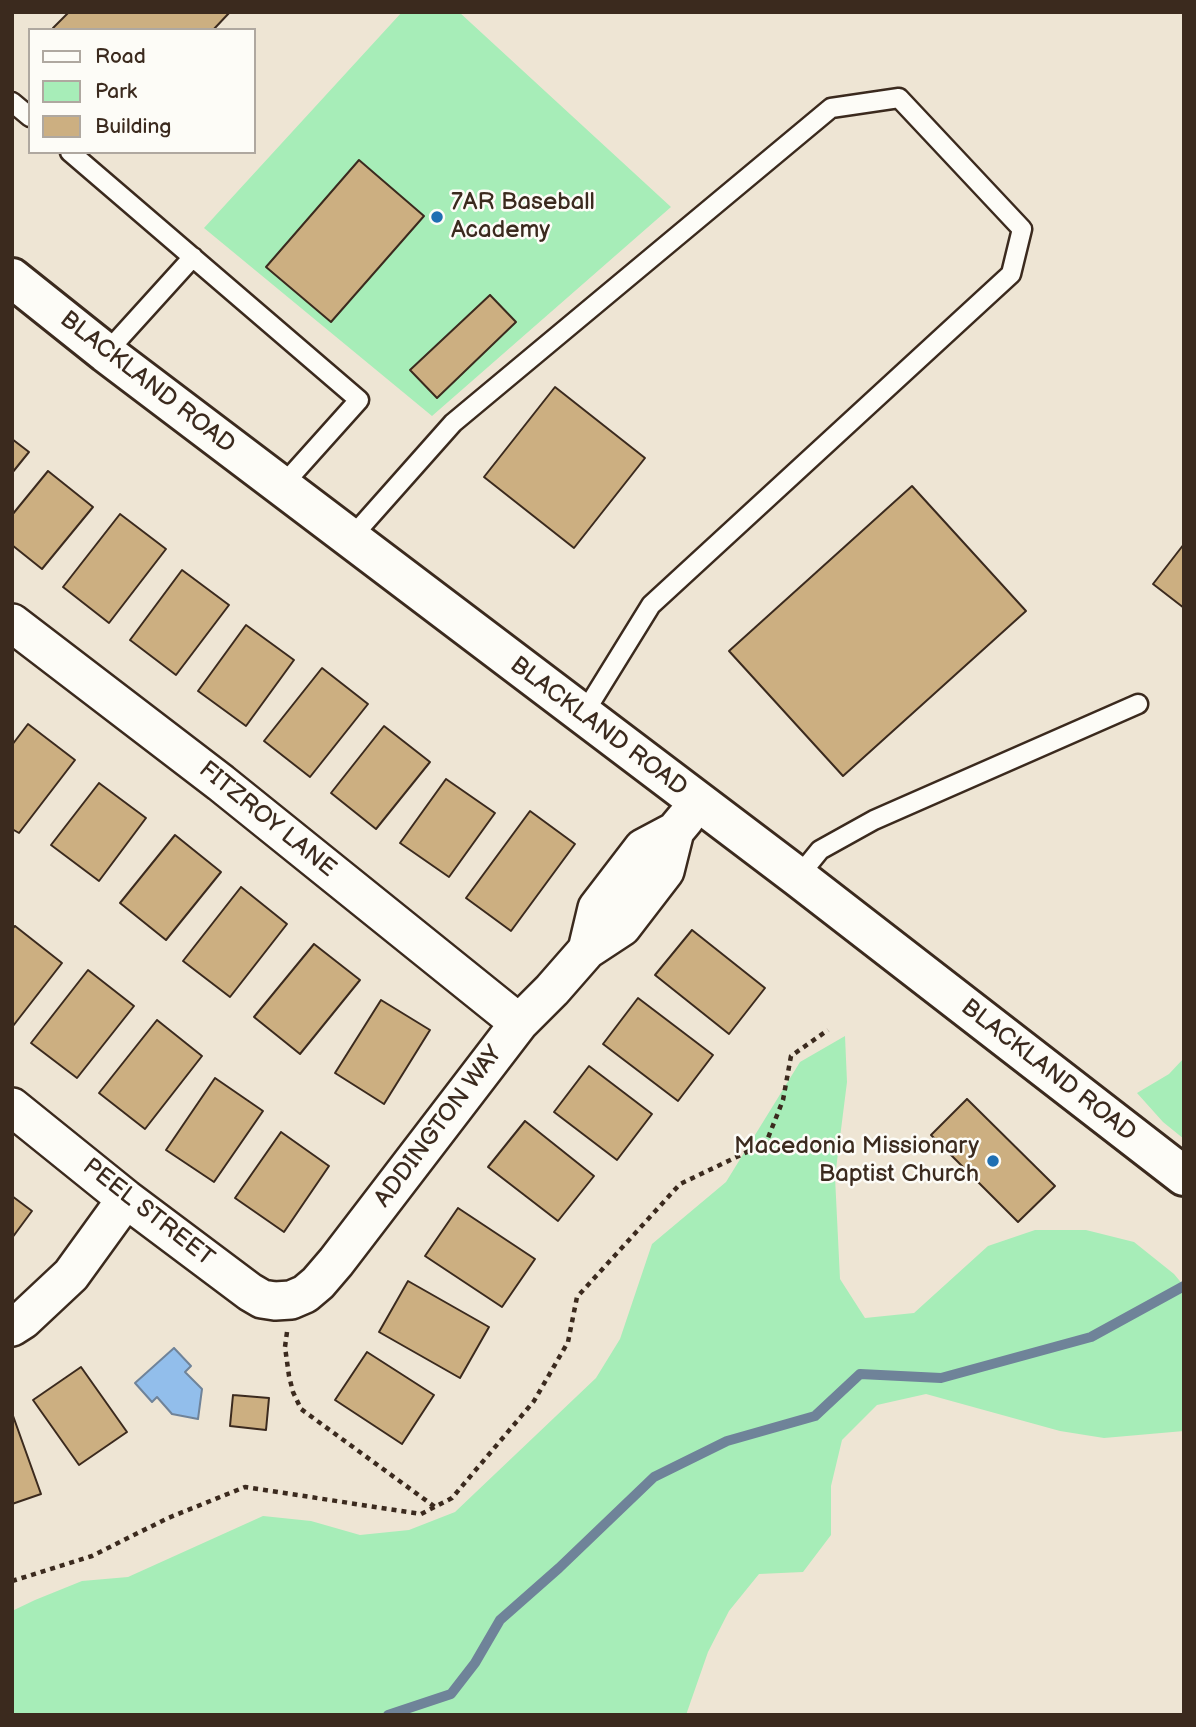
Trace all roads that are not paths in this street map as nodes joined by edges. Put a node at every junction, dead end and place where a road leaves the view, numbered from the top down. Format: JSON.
{"nodes":[{"id":1,"x":12,"y":102,"type":"edge"},
{"id":2,"x":28,"y":115,"type":"edge"},
{"id":3,"x":72,"y":154,"type":"edge"},
{"id":4,"x":193,"y":257,"type":"junction"},
{"id":5,"x":12,"y":278,"type":"edge"},
{"id":6,"x":106,"y":353,"type":"junction"},
{"id":7,"x":281,"y":487,"type":"junction"},
{"id":8,"x":350,"y":539,"type":"junction"},
{"id":9,"x":12,"y":623,"type":"edge"},
{"id":10,"x":1138,"y":704,"type":"dead end"},
{"id":11,"x":583,"y":715,"type":"junction"},
{"id":12,"x":699,"y":803,"type":"junction"},
{"id":13,"x":798,"y":877,"type":"junction"},
{"id":14,"x":519,"y":1023,"type":"junction"},
{"id":15,"x":12,"y":1107,"type":"edge"},
{"id":16,"x":1184,"y":1176,"type":"edge"},
{"id":17,"x":126,"y":1199,"type":"junction"},
{"id":18,"x":291,"y":1300,"type":"joint"},
{"id":19,"x":12,"y":1327,"type":"edge"}],
"edges":[{"from":1,"to":2,"type":"lane"},
{"from":3,"to":4,"type":"lane"},
{"from":4,"to":6,"type":"lane"},
{"from":4,"to":7,"type":"lane"},
{"from":5,"to":6,"type":"street","name":"BLACKLAND ROAD"},
{"from":6,"to":7,"type":"street","name":"BLACKLAND ROAD"},
{"from":7,"to":8,"type":"street","name":"BLACKLAND ROAD"},
{"from":8,"to":11,"type":"street","name":"BLACKLAND ROAD"},
{"from":8,"to":11,"type":"lane"},
{"from":9,"to":14,"type":"street","name":"FITZROY LANE"},
{"from":10,"to":13,"type":"lane"},
{"from":11,"to":12,"type":"street","name":"BLACKLAND ROAD"},
{"from":12,"to":13,"type":"street","name":"BLACKLAND ROAD"},
{"from":12,"to":14,"type":"street","name":"ADDINGTON WAY"},
{"from":13,"to":16,"type":"street","name":"BLACKLAND ROAD"},
{"from":14,"to":18,"type":"street","name":"ADDINGTON WAY"},
{"from":15,"to":17,"type":"street","name":"PEEL STREET"},
{"from":17,"to":18,"type":"street","name":"PEEL STREET"},
{"from":17,"to":19,"type":"street"}]}
